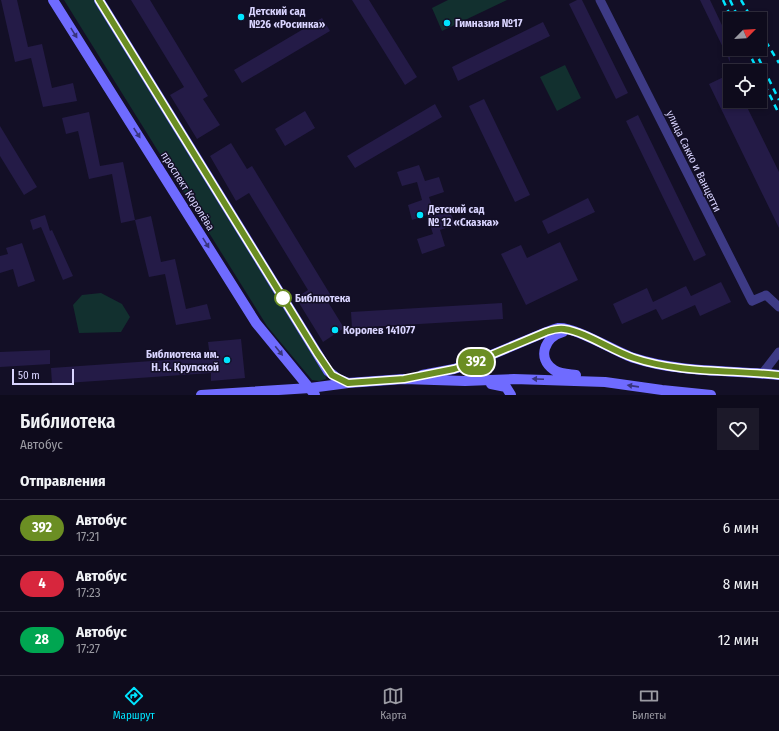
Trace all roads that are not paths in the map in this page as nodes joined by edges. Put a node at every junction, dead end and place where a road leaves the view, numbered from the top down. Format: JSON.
{"nodes":[{"id":1,"x":53,"y":0,"type":"edge"},
{"id":2,"x":99,"y":0,"type":"edge"},
{"id":3,"x":600,"y":0,"type":"edge"},
{"id":4,"x":779,"y":307,"type":"edge"},
{"id":5,"x":570,"y":331,"type":"junction"},
{"id":6,"x":779,"y":352,"type":"edge"},
{"id":7,"x":762,"y":374,"type":"junction"},
{"id":8,"x":779,"y":375,"type":"edge"},
{"id":9,"x":404,"y":379,"type":"junction"},
{"id":10,"x":465,"y":381,"type":"junction"},
{"id":11,"x":605,"y":382,"type":"junction"},
{"id":12,"x":348,"y":383,"type":"junction"},
{"id":13,"x":312,"y":392,"type":"edge"},
{"id":14,"x":201,"y":395,"type":"edge"},
{"id":15,"x":511,"y":395,"type":"edge"},
{"id":16,"x":712,"y":395,"type":"edge"}],
"edges":[{"from":1,"to":13,"type":"main road","name":"проспект Королёва","one_way":true},
{"from":2,"to":12,"type":"main road"},
{"from":3,"to":4,"type":"street","name":"улица Сакко и Ванцетти"},
{"from":5,"to":7,"type":"main road"},
{"from":5,"to":9,"type":"main road"},
{"from":5,"to":11,"type":"main road"},
{"from":6,"to":7,"type":"street"},
{"from":7,"to":8,"type":"main road"},
{"from":9,"to":10,"type":"main road"},
{"from":9,"to":12,"type":"main road"},
{"from":11,"to":10,"type":"main road","one_way":true},
{"from":10,"to":15,"type":"main road"},
{"from":16,"to":11,"type":"main road","one_way":true},
{"from":12,"to":13,"type":"main road"},
{"from":13,"to":14,"type":"main road"}]}
